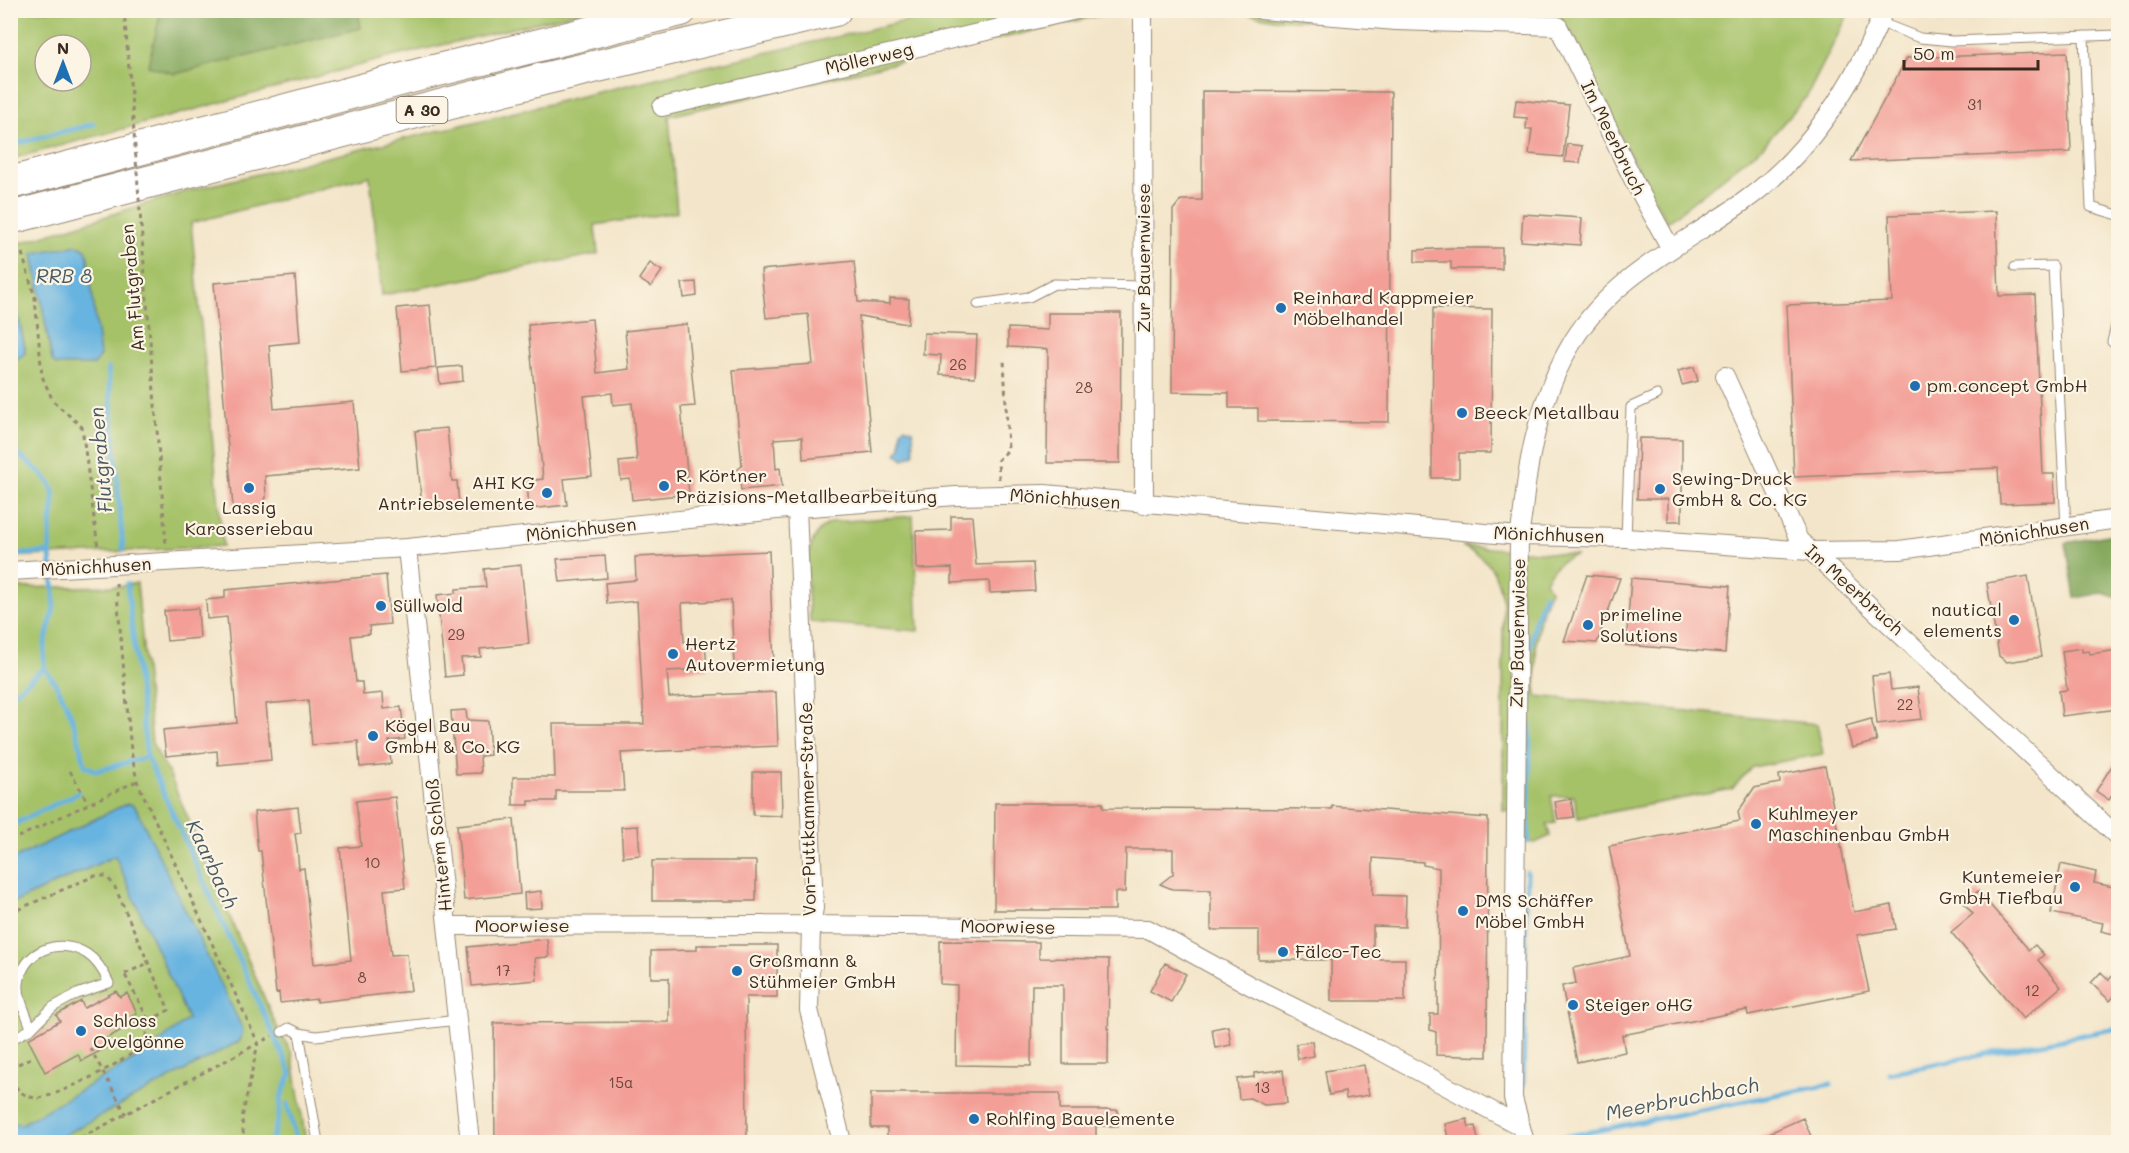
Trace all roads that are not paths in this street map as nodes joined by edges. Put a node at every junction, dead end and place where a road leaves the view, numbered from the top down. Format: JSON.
{"nodes":[{"id":1,"x":681,"y":10,"type":"edge"},
{"id":2,"x":835,"y":10,"type":"edge"},
{"id":3,"x":1076,"y":10,"type":"edge"},
{"id":4,"x":1143,"y":10,"type":"edge"},
{"id":5,"x":1261,"y":10,"type":"edge"},
{"id":6,"x":1881,"y":16,"type":"edge"},
{"id":7,"x":2118,"y":35,"type":"edge"},
{"id":8,"x":2084,"y":36,"type":"junction"},
{"id":9,"x":662,"y":107,"type":"dead end"},
{"id":10,"x":10,"y":183,"type":"edge"},
{"id":11,"x":2118,"y":215,"type":"edge"},
{"id":12,"x":10,"y":218,"type":"edge"},
{"id":13,"x":1671,"y":249,"type":"junction"},
{"id":14,"x":2015,"y":267,"type":"dead end"},
{"id":15,"x":1143,"y":286,"type":"junction"},
{"id":16,"x":978,"y":304,"type":"dead end"},
{"id":17,"x":2118,"y":317,"type":"edge"},
{"id":18,"x":2112,"y":342,"type":"dead end"},
{"id":19,"x":1725,"y":376,"type":"dead end"},
{"id":20,"x":1657,"y":395,"type":"dead end"},
{"id":21,"x":1144,"y":505,"type":"junction"},
{"id":22,"x":797,"y":508,"type":"junction"},
{"id":23,"x":2118,"y":519,"type":"edge"},
{"id":24,"x":2066,"y":527,"type":"junction"},
{"id":25,"x":1519,"y":536,"type":"junction"},
{"id":26,"x":1626,"y":538,"type":"junction"},
{"id":27,"x":407,"y":548,"type":"junction"},
{"id":28,"x":1810,"y":551,"type":"junction"},
{"id":29,"x":10,"y":572,"type":"edge"},
{"id":30,"x":2118,"y":837,"type":"edge"},
{"id":31,"x":811,"y":925,"type":"junction"},
{"id":32,"x":447,"y":926,"type":"junction"},
{"id":33,"x":458,"y":1020,"type":"junction"},
{"id":34,"x":31,"y":1029,"type":"junction"},
{"id":35,"x":282,"y":1032,"type":"dead end"},
{"id":36,"x":299,"y":1033,"type":"junction"},
{"id":37,"x":10,"y":1040,"type":"edge"},
{"id":38,"x":1523,"y":1134,"type":"edge"},
{"id":39,"x":318,"y":1143,"type":"edge"},
{"id":40,"x":470,"y":1143,"type":"edge"},
{"id":41,"x":842,"y":1143,"type":"edge"}],
"edges":[{"from":1,"to":10,"type":"highway","number":"A 30"},
{"from":2,"to":12,"type":"highway","number":"A 30"},
{"from":3,"to":9,"type":"street","name":"Möllerweg"},
{"from":4,"to":15,"type":"street","name":"Zur Bauernwiese"},
{"from":5,"to":13,"type":"street","name":"Im Meerbruch"},
{"from":6,"to":8,"type":"lane"},
{"from":6,"to":13,"type":"street","name":"Zur Bauernwiese"},
{"from":7,"to":8,"type":"lane"},
{"from":8,"to":11,"type":"lane"},
{"from":13,"to":25,"type":"street","name":"Zur Bauernwiese"},
{"from":14,"to":24,"type":"lane"},
{"from":15,"to":16,"type":"lane"},
{"from":15,"to":21,"type":"street","name":"Zur Bauernwiese"},
{"from":17,"to":18,"type":"lane"},
{"from":19,"to":28,"type":"street","name":"Im Meerbruch"},
{"from":20,"to":26,"type":"lane"},
{"from":21,"to":22,"type":"street","name":"Mönichhusen"},
{"from":21,"to":25,"type":"street","name":"Mönichhusen"},
{"from":22,"to":27,"type":"street","name":"Mönichhusen"},
{"from":22,"to":31,"type":"street","name":"Von-Puttkammer-Straße"},
{"from":23,"to":24,"type":"street","name":"Mönichhusen"},
{"from":24,"to":28,"type":"street","name":"Mönichhusen"},
{"from":25,"to":26,"type":"street","name":"Mönichhusen"},
{"from":25,"to":38,"type":"street","name":"Zur Bauernwiese"},
{"from":26,"to":28,"type":"street","name":"Mönichhusen"},
{"from":27,"to":29,"type":"street","name":"Mönichhusen"},
{"from":27,"to":32,"type":"street","name":"Hinterm Schloß"},
{"from":28,"to":30,"type":"street","name":"Im Meerbruch"},
{"from":31,"to":32,"type":"street","name":"Moorwiese"},
{"from":31,"to":38,"type":"street","name":"Moorwiese"},
{"from":31,"to":41,"type":"street","name":"Von-Puttkammer-Straße"},
{"from":32,"to":33,"type":"street","name":"Hinterm Schloß"},
{"from":33,"to":36,"type":"lane"},
{"from":33,"to":40,"type":"street","name":"Hinterm Schloß"},
{"from":34,"to":34,"type":"lane"},
{"from":34,"to":37,"type":"lane"},
{"from":35,"to":36,"type":"lane"},
{"from":36,"to":39,"type":"lane"}]}
